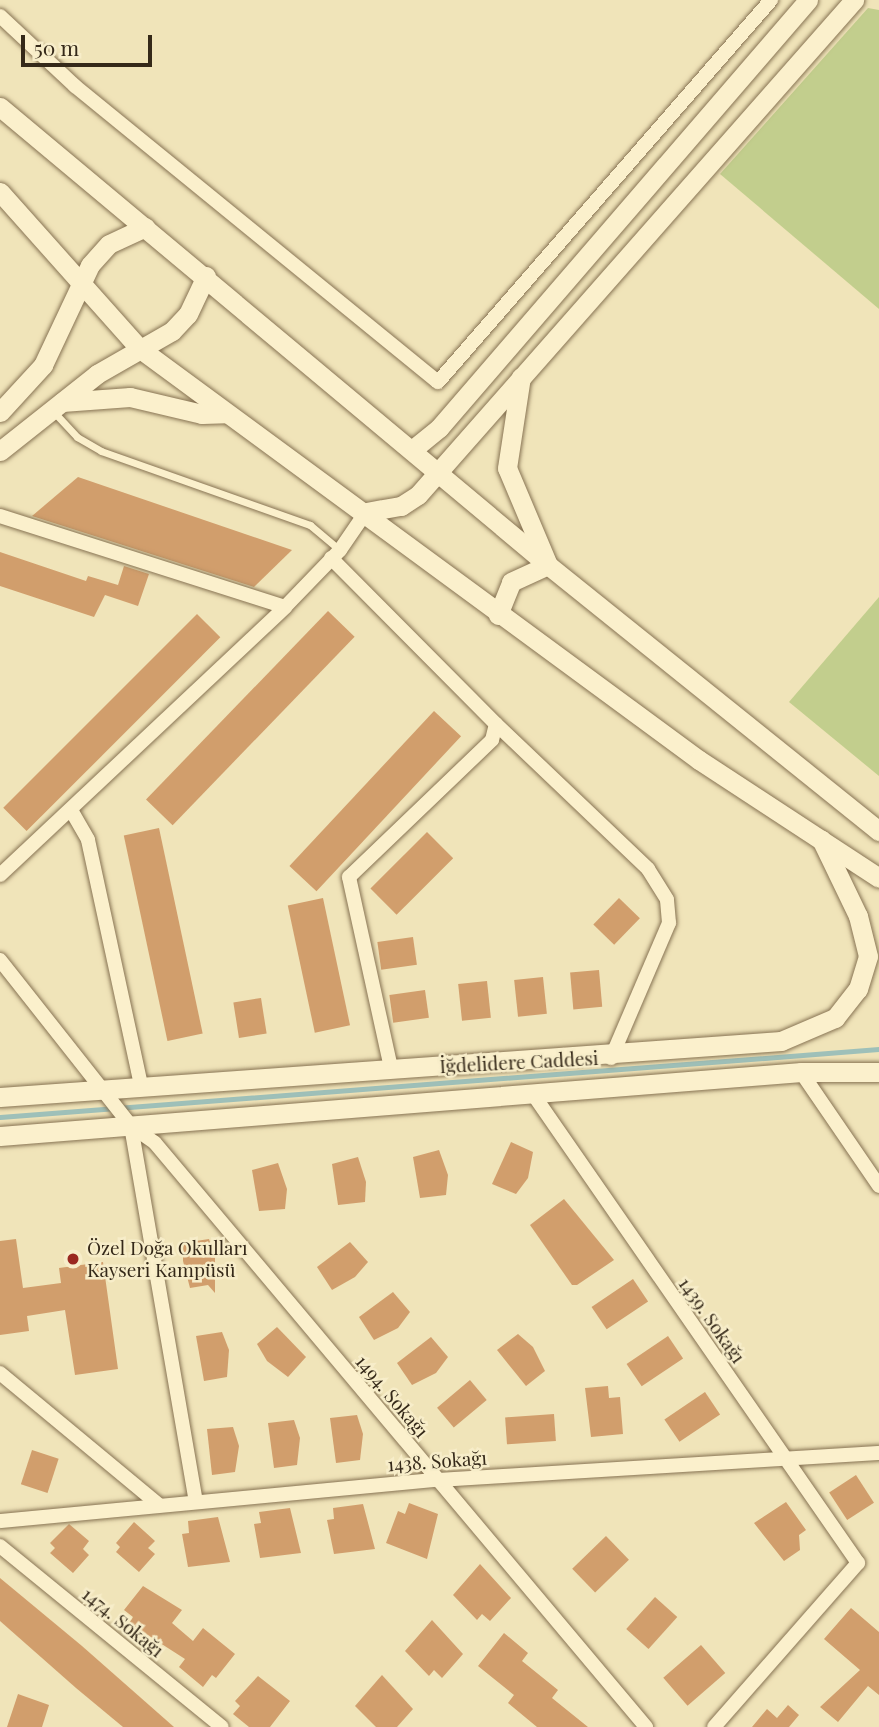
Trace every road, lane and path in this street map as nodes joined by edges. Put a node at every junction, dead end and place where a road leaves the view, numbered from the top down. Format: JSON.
{"nodes":[{"id":1,"x":771,"y":0,"type":"edge"},
{"id":2,"x":808,"y":0,"type":"edge"},
{"id":3,"x":854,"y":0,"type":"edge"},
{"id":4,"x":0,"y":16,"type":"edge"},
{"id":5,"x":0,"y":107,"type":"edge"},
{"id":6,"x":0,"y":192,"type":"edge"},
{"id":7,"x":145,"y":226,"type":"junction"},
{"id":8,"x":206,"y":275,"type":"junction"},
{"id":9,"x":78,"y":284,"type":"junction"},
{"id":10,"x":139,"y":348,"type":"junction"},
{"id":11,"x":521,"y":377,"type":"junction"},
{"id":12,"x":56,"y":406,"type":"junction"},
{"id":13,"x":0,"y":412,"type":"edge"},
{"id":14,"x":226,"y":413,"type":"junction"},
{"id":15,"x":412,"y":450,"type":"junction"},
{"id":16,"x":0,"y":451,"type":"edge"},
{"id":17,"x":436,"y":469,"type":"junction"},
{"id":18,"x":366,"y":512,"type":"junction"},
{"id":19,"x":0,"y":516,"type":"edge"},
{"id":20,"x":335,"y":554,"type":"junction"},
{"id":21,"x":548,"y":565,"type":"junction"},
{"id":22,"x":285,"y":607,"type":"junction"},
{"id":23,"x":498,"y":615,"type":"junction"},
{"id":24,"x":496,"y":723,"type":"junction"},
{"id":25,"x":72,"y":810,"type":"junction"},
{"id":26,"x":879,"y":831,"type":"edge"},
{"id":27,"x":821,"y":838,"type":"junction"},
{"id":28,"x":0,"y":875,"type":"edge"},
{"id":29,"x":879,"y":877,"type":"edge"},
{"id":30,"x":0,"y":960,"type":"edge"},
{"id":31,"x":611,"y":1058,"type":"junction"},
{"id":32,"x":391,"y":1068,"type":"junction"},
{"id":33,"x":801,"y":1072,"type":"junction"},
{"id":34,"x":879,"y":1072,"type":"edge"},
{"id":35,"x":141,"y":1085,"type":"junction"},
{"id":36,"x":108,"y":1096,"type":"junction"},
{"id":37,"x":0,"y":1097,"type":"edge"},
{"id":38,"x":535,"y":1097,"type":"junction"},
{"id":39,"x":129,"y":1124,"type":"junction"},
{"id":40,"x":0,"y":1136,"type":"edge"},
{"id":41,"x":879,"y":1186,"type":"edge"},
{"id":42,"x":0,"y":1373,"type":"edge"},
{"id":43,"x":879,"y":1453,"type":"edge"},
{"id":44,"x":783,"y":1456,"type":"junction"},
{"id":45,"x":437,"y":1480,"type":"junction"},
{"id":46,"x":196,"y":1501,"type":"junction"},
{"id":47,"x":159,"y":1505,"type":"junction"},
{"id":48,"x":0,"y":1521,"type":"edge"},
{"id":49,"x":0,"y":1546,"type":"edge"},
{"id":50,"x":222,"y":1727,"type":"edge"},
{"id":51,"x":646,"y":1727,"type":"edge"},
{"id":52,"x":714,"y":1727,"type":"edge"}],
"edges":[{"from":1,"to":4,"type":"street"},
{"from":2,"to":15,"type":"street"},
{"from":3,"to":11,"type":"street"},
{"from":5,"to":7,"type":"street"},
{"from":6,"to":9,"type":"street"},
{"from":7,"to":8,"type":"street"},
{"from":7,"to":9,"type":"street"},
{"from":8,"to":10,"type":"street"},
{"from":8,"to":15,"type":"street"},
{"from":9,"to":10,"type":"street"},
{"from":9,"to":13,"type":"street"},
{"from":10,"to":12,"type":"street"},
{"from":10,"to":14,"type":"street"},
{"from":11,"to":17,"type":"street"},
{"from":11,"to":21,"type":"street"},
{"from":12,"to":14,"type":"street"},
{"from":12,"to":16,"type":"street"},
{"from":12,"to":20,"type":"lane"},
{"from":14,"to":18,"type":"street"},
{"from":15,"to":17,"type":"street"},
{"from":17,"to":18,"type":"street"},
{"from":17,"to":21,"type":"street"},
{"from":18,"to":20,"type":"street"},
{"from":18,"to":23,"type":"street"},
{"from":19,"to":22,"type":"street"},
{"from":20,"to":22,"type":"street"},
{"from":20,"to":24,"type":"street"},
{"from":21,"to":23,"type":"street"},
{"from":21,"to":26,"type":"street"},
{"from":22,"to":25,"type":"street"},
{"from":23,"to":27,"type":"street"},
{"from":24,"to":31,"type":"street"},
{"from":24,"to":32,"type":"street"},
{"from":25,"to":28,"type":"street"},
{"from":25,"to":35,"type":"street"},
{"from":27,"to":29,"type":"street"},
{"from":27,"to":31,"type":"street","name":"İğdelidere Caddesi"},
{"from":30,"to":36,"type":"street"},
{"from":31,"to":32,"type":"street","name":"İğdelidere Caddesi"},
{"from":32,"to":35,"type":"street","name":"İğdelidere Caddesi"},
{"from":33,"to":34,"type":"street","name":"İğdelidere Caddesi"},
{"from":33,"to":38,"type":"street","name":"İğdelidere Caddesi"},
{"from":33,"to":41,"type":"street"},
{"from":35,"to":36,"type":"street","name":"İğdelidere Caddesi"},
{"from":36,"to":37,"type":"street","name":"İğdelidere Caddesi"},
{"from":36,"to":39,"type":"street"},
{"from":38,"to":39,"type":"street","name":"İğdelidere Caddesi"},
{"from":38,"to":44,"type":"street","name":"1439. Sokağı"},
{"from":39,"to":40,"type":"street","name":"İğdelidere Caddesi"},
{"from":39,"to":45,"type":"street","name":"1494. Sokağı"},
{"from":39,"to":46,"type":"street"},
{"from":42,"to":47,"type":"street"},
{"from":43,"to":44,"type":"street","name":"1438. Sokağı"},
{"from":44,"to":45,"type":"street","name":"1438. Sokağı"},
{"from":44,"to":52,"type":"street","name":"1439. Sokağı"},
{"from":45,"to":46,"type":"street","name":"1438. Sokağı"},
{"from":45,"to":51,"type":"street","name":"1494. Sokağı"},
{"from":46,"to":47,"type":"street","name":"1438. Sokağı"},
{"from":47,"to":48,"type":"street","name":"1438. Sokağı"},
{"from":49,"to":50,"type":"street","name":"1474. Sokağı"}]}
